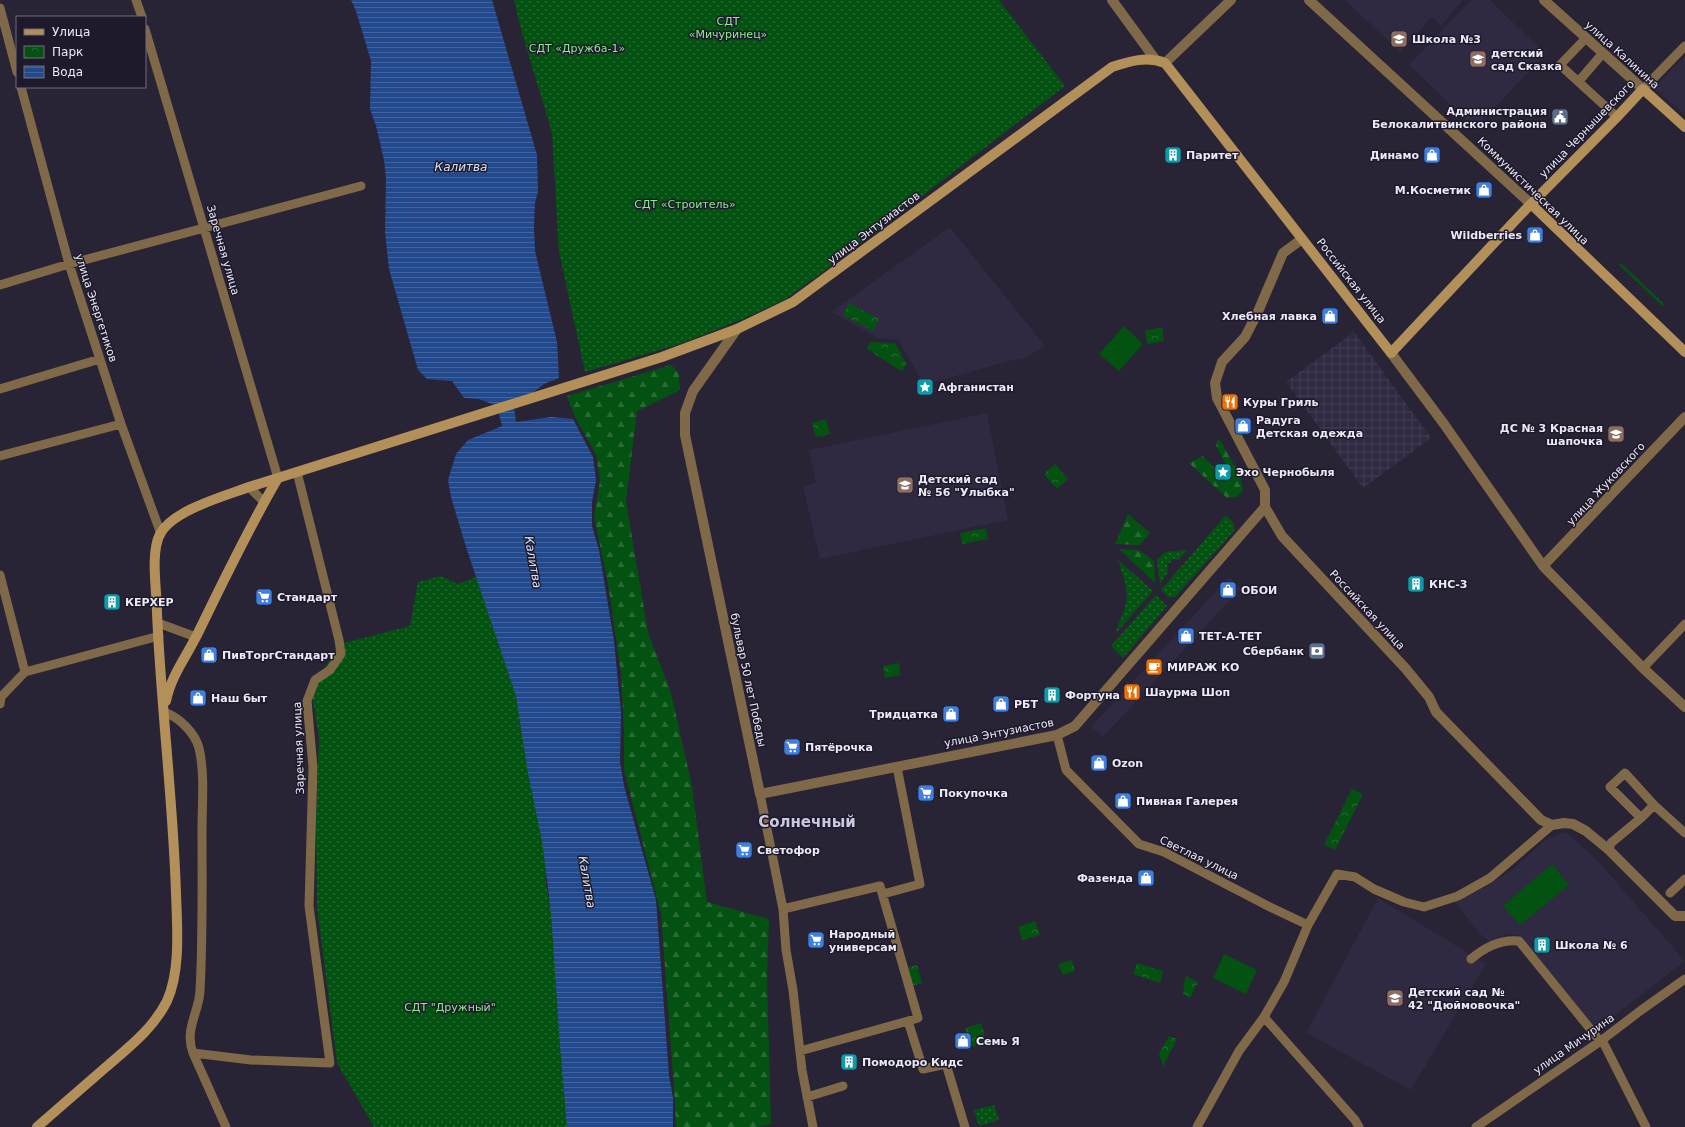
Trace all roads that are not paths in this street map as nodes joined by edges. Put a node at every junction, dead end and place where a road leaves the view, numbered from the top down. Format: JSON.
{"nodes":[{"id":1,"x":136,"y":0,"type":"edge"},
{"id":2,"x":1112,"y":0,"type":"edge"},
{"id":3,"x":1231,"y":0,"type":"edge"},
{"id":4,"x":1309,"y":0,"type":"edge"},
{"id":5,"x":1544,"y":0,"type":"edge"},
{"id":6,"x":0,"y":8,"type":"edge"},
{"id":7,"x":142,"y":16,"type":"edge"},
{"id":8,"x":146,"y":32,"type":"edge"},
{"id":9,"x":1586,"y":38,"type":"junction"},
{"id":10,"x":1685,"y":46,"type":"edge"},
{"id":11,"x":1602,"y":53,"type":"junction"},
{"id":12,"x":1155,"y":59,"type":"junction"},
{"id":13,"x":1165,"y":63,"type":"junction"},
{"id":14,"x":16,"y":68,"type":"edge"},
{"id":15,"x":1578,"y":81,"type":"junction"},
{"id":16,"x":21,"y":88,"type":"edge"},
{"id":17,"x":1642,"y":89,"type":"junction"},
{"id":18,"x":1617,"y":117,"type":"junction"},
{"id":19,"x":1685,"y":127,"type":"edge"},
{"id":20,"x":361,"y":186,"type":"dead end"},
{"id":21,"x":1531,"y":204,"type":"junction"},
{"id":22,"x":204,"y":228,"type":"junction"},
{"id":23,"x":1302,"y":240,"type":"junction"},
{"id":24,"x":69,"y":264,"type":"junction"},
{"id":25,"x":0,"y":285,"type":"edge"},
{"id":26,"x":738,"y":329,"type":"junction"},
{"id":27,"x":1685,"y":352,"type":"edge"},
{"id":28,"x":1391,"y":353,"type":"junction"},
{"id":29,"x":100,"y":359,"type":"junction"},
{"id":30,"x":0,"y":389,"type":"edge"},
{"id":31,"x":1685,"y":417,"type":"edge"},
{"id":32,"x":121,"y":424,"type":"junction"},
{"id":33,"x":0,"y":456,"type":"edge"},
{"id":34,"x":297,"y":472,"type":"junction"},
{"id":35,"x":278,"y":478,"type":"junction"},
{"id":36,"x":249,"y":487,"type":"junction"},
{"id":37,"x":264,"y":502,"type":"junction"},
{"id":38,"x":1265,"y":507,"type":"junction"},
{"id":39,"x":160,"y":534,"type":"junction"},
{"id":40,"x":1543,"y":566,"type":"junction"},
{"id":41,"x":0,"y":575,"type":"edge"},
{"id":42,"x":158,"y":623,"type":"junction"},
{"id":43,"x":1685,"y":624,"type":"edge"},
{"id":44,"x":159,"y":636,"type":"junction"},
{"id":45,"x":196,"y":637,"type":"junction"},
{"id":46,"x":1643,"y":668,"type":"junction"},
{"id":47,"x":25,"y":672,"type":"junction"},
{"id":48,"x":0,"y":704,"type":"edge"},
{"id":49,"x":1685,"y":706,"type":"edge"},
{"id":50,"x":164,"y":712,"type":"junction"},
{"id":51,"x":1058,"y":735,"type":"junction"},
{"id":52,"x":896,"y":767,"type":"junction"},
{"id":53,"x":760,"y":794,"type":"junction"},
{"id":54,"x":1654,"y":805,"type":"junction"},
{"id":55,"x":1641,"y":818,"type":"junction"},
{"id":56,"x":1552,"y":825,"type":"junction"},
{"id":57,"x":1685,"y":833,"type":"edge"},
{"id":58,"x":1609,"y":850,"type":"junction"},
{"id":59,"x":1685,"y":879,"type":"edge"},
{"id":60,"x":1670,"y":893,"type":"dead end"},
{"id":61,"x":883,"y":894,"type":"junction"},
{"id":62,"x":782,"y":910,"type":"junction"},
{"id":63,"x":1685,"y":916,"type":"edge"},
{"id":64,"x":1308,"y":925,"type":"junction"},
{"id":65,"x":1471,"y":959,"type":"dead end"},
{"id":66,"x":1685,"y":979,"type":"edge"},
{"id":67,"x":1264,"y":1018,"type":"junction"},
{"id":68,"x":908,"y":1021,"type":"junction"},
{"id":69,"x":1601,"y":1041,"type":"junction"},
{"id":70,"x":800,"y":1051,"type":"junction"},
{"id":71,"x":193,"y":1052,"type":"junction"},
{"id":72,"x":843,"y":1086,"type":"dead end"},
{"id":73,"x":807,"y":1096,"type":"junction"},
{"id":74,"x":37,"y":1127,"type":"edge"},
{"id":75,"x":226,"y":1127,"type":"edge"},
{"id":76,"x":813,"y":1127,"type":"edge"},
{"id":77,"x":965,"y":1127,"type":"edge"},
{"id":78,"x":1197,"y":1127,"type":"edge"},
{"id":79,"x":1359,"y":1127,"type":"edge"},
{"id":80,"x":1476,"y":1127,"type":"edge"},
{"id":81,"x":1646,"y":1127,"type":"edge"}],
"edges":[{"from":1,"to":7,"type":"street"},
{"from":2,"to":12,"type":"street"},
{"from":3,"to":13,"type":"street"},
{"from":4,"to":21,"type":"street","name":"Коммунистическая улица"},
{"from":5,"to":9,"type":"street","name":"улица Калинина"},
{"from":6,"to":14,"type":"street"},
{"from":8,"to":22,"type":"street","name":"Заречная улица"},
{"from":9,"to":11,"type":"street","name":"улица Калинина"},
{"from":9,"to":15,"type":"street"},
{"from":10,"to":17,"type":"street","name":"улица Чернышевского"},
{"from":11,"to":15,"type":"street"},
{"from":11,"to":17,"type":"street","name":"улица Калинина"},
{"from":12,"to":13,"type":"main road"},
{"from":12,"to":26,"type":"main road","name":"улица Энтузиастов"},
{"from":13,"to":23,"type":"main road","name":"Российская улица"},
{"from":15,"to":18,"type":"street"},
{"from":16,"to":24,"type":"street","name":"улица Энергетиков"},
{"from":17,"to":18,"type":"main road","name":"улица Чернышевского"},
{"from":17,"to":19,"type":"main road","name":"улица Калинина"},
{"from":18,"to":21,"type":"main road","name":"улица Чернышевского"},
{"from":20,"to":22,"type":"street"},
{"from":21,"to":27,"type":"main road","name":"Коммунистическая улица"},
{"from":21,"to":28,"type":"main road","name":"улица Чернышевского"},
{"from":22,"to":24,"type":"street"},
{"from":22,"to":35,"type":"street","name":"Заречная улица"},
{"from":23,"to":28,"type":"main road","name":"Российская улица"},
{"from":23,"to":38,"type":"street","name":"Российская улица"},
{"from":24,"to":25,"type":"street"},
{"from":24,"to":29,"type":"street","name":"улица Энергетиков"},
{"from":26,"to":34,"type":"main road","name":"улица Энтузиастов"},
{"from":26,"to":53,"type":"street","name":"бульвар 50 лет Победы"},
{"from":28,"to":40,"type":"street","name":"Российская улица"},
{"from":29,"to":30,"type":"street"},
{"from":29,"to":32,"type":"street","name":"улица Энергетиков"},
{"from":31,"to":40,"type":"street","name":"улица Жуковского"},
{"from":32,"to":33,"type":"street"},
{"from":32,"to":39,"type":"street","name":"улица Энергетиков"},
{"from":34,"to":35,"type":"main road","name":"улица Энтузиастов"},
{"from":34,"to":71,"type":"street","name":"Заречная улица"},
{"from":35,"to":36,"type":"main road","name":"улица Энтузиастов"},
{"from":35,"to":37,"type":"main road"},
{"from":36,"to":37,"type":"street"},
{"from":36,"to":39,"type":"main road","name":"улица Энтузиастов"},
{"from":37,"to":45,"type":"main road"},
{"from":38,"to":51,"type":"street","name":"улица Энтузиастов"},
{"from":38,"to":56,"type":"street","name":"Российская улица"},
{"from":39,"to":42,"type":"main road"},
{"from":40,"to":46,"type":"street","name":"Российская улица"},
{"from":41,"to":47,"type":"street"},
{"from":42,"to":44,"type":"main road"},
{"from":42,"to":45,"type":"street"},
{"from":43,"to":46,"type":"street"},
{"from":44,"to":47,"type":"street"},
{"from":44,"to":50,"type":"main road"},
{"from":45,"to":50,"type":"main road"},
{"from":46,"to":49,"type":"street","name":"Российская улица"},
{"from":47,"to":48,"type":"street"},
{"from":50,"to":71,"type":"street"},
{"from":50,"to":74,"type":"main road"},
{"from":51,"to":52,"type":"street","name":"улица Энтузиастов"},
{"from":51,"to":64,"type":"street","name":"Светлая улица"},
{"from":52,"to":53,"type":"street","name":"улица Энтузиастов"},
{"from":52,"to":61,"type":"street"},
{"from":53,"to":62,"type":"street","name":"бульвар 50 лет Победы"},
{"from":54,"to":55,"type":"street"},
{"from":54,"to":55,"type":"street"},
{"from":54,"to":57,"type":"street"},
{"from":55,"to":58,"type":"street"},
{"from":56,"to":58,"type":"street"},
{"from":56,"to":64,"type":"street"},
{"from":58,"to":63,"type":"street"},
{"from":59,"to":60,"type":"street"},
{"from":61,"to":62,"type":"street"},
{"from":61,"to":68,"type":"street"},
{"from":62,"to":70,"type":"street","name":"бульвар 50 лет Победы"},
{"from":64,"to":67,"type":"street"},
{"from":65,"to":69,"type":"street"},
{"from":66,"to":69,"type":"street","name":"улица Мичурина"},
{"from":67,"to":78,"type":"street"},
{"from":67,"to":79,"type":"street"},
{"from":68,"to":70,"type":"street"},
{"from":68,"to":77,"type":"street"},
{"from":69,"to":80,"type":"street","name":"улица Мичурина"},
{"from":69,"to":81,"type":"street"},
{"from":70,"to":73,"type":"street","name":"бульвар 50 лет Победы"},
{"from":71,"to":75,"type":"street"},
{"from":72,"to":73,"type":"street"},
{"from":73,"to":76,"type":"street","name":"бульвар 50 лет Победы"}]}
